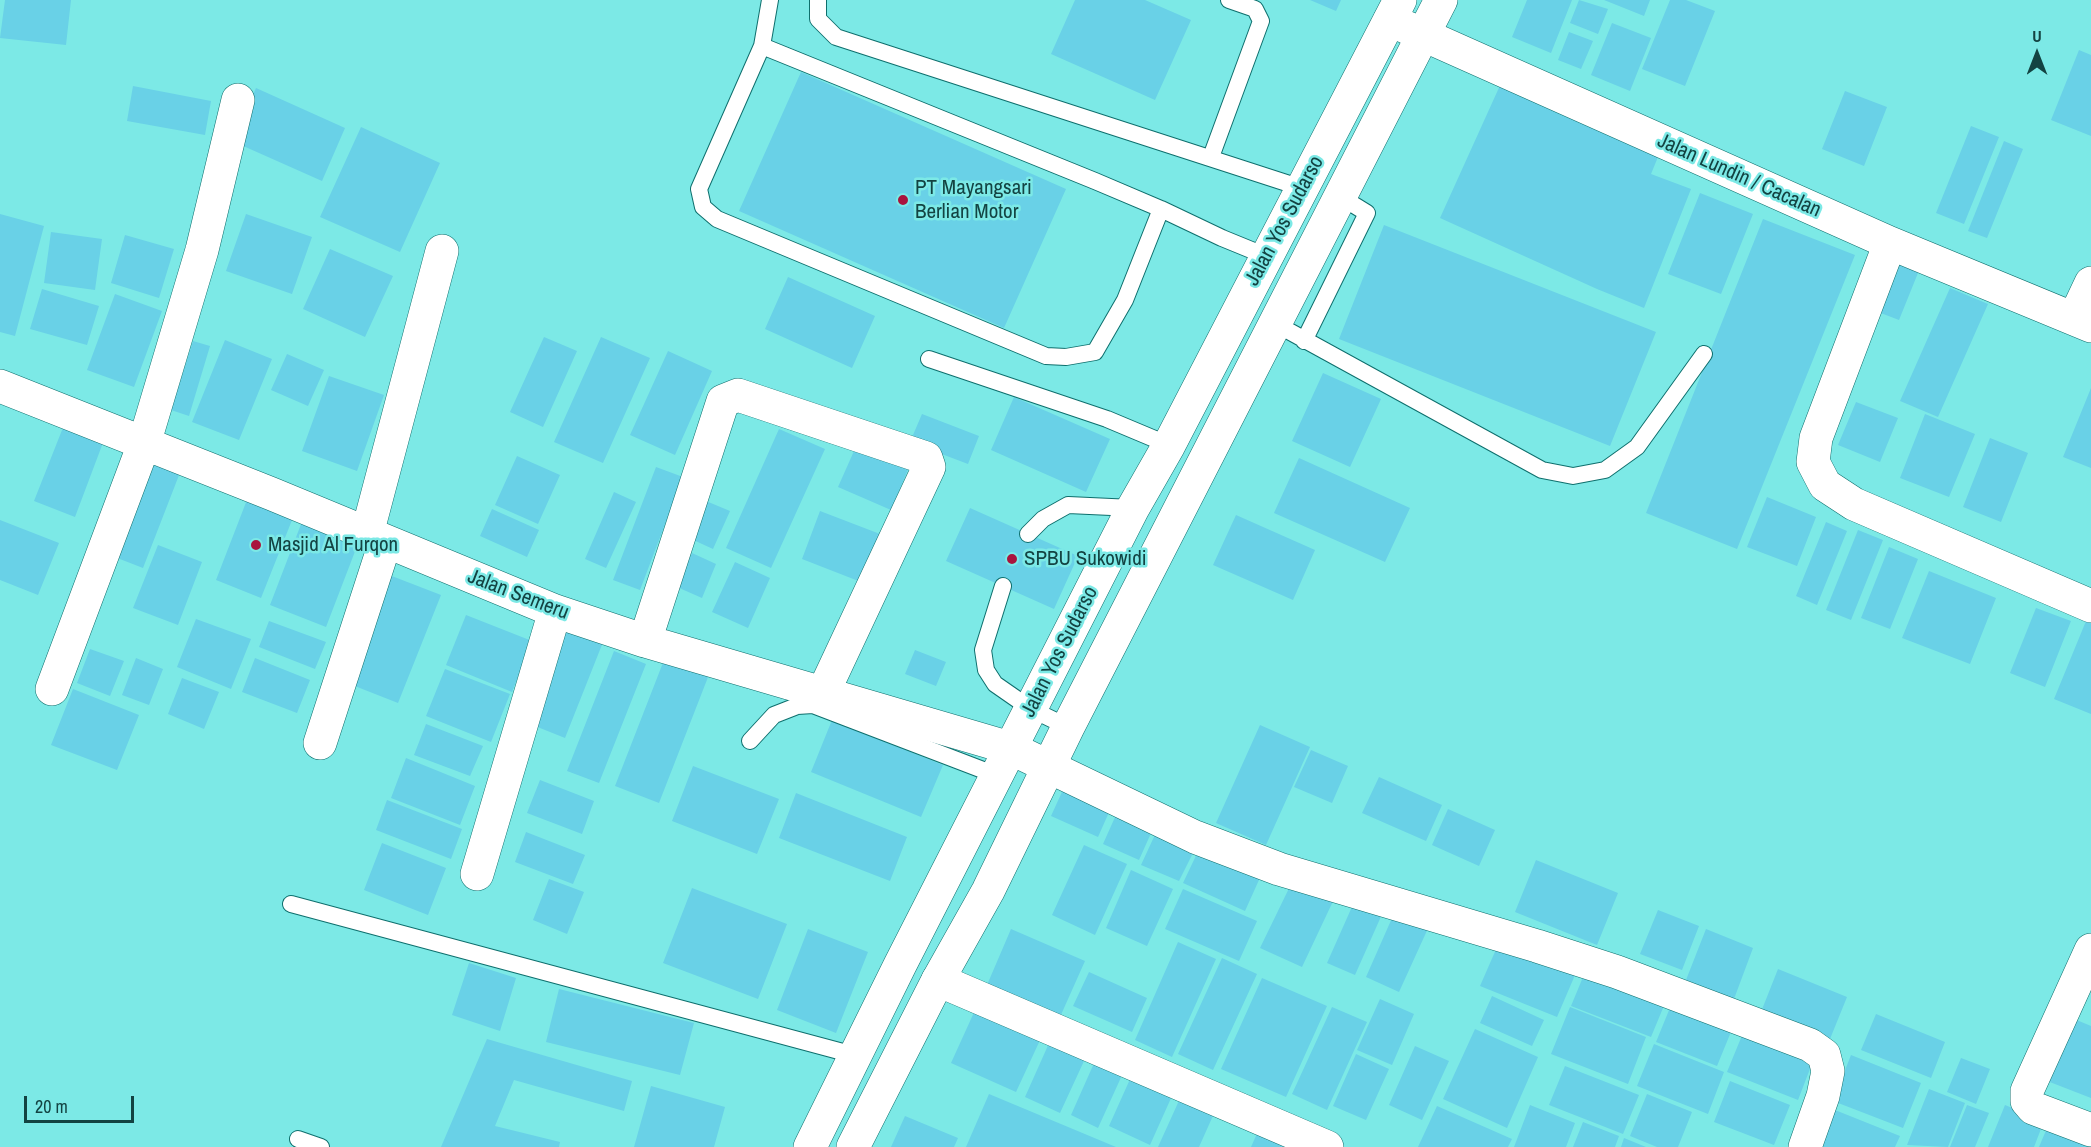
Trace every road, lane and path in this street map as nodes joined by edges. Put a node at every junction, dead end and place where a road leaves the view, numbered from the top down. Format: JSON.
{"nodes":[{"id":1,"x":770,"y":0,"type":"edge"},
{"id":2,"x":818,"y":0,"type":"edge"},
{"id":3,"x":1229,"y":0,"type":"edge"},
{"id":4,"x":1441,"y":0,"type":"edge"},
{"id":5,"x":1395,"y":10,"type":"edge"},
{"id":6,"x":1424,"y":36,"type":"junction"},
{"id":7,"x":762,"y":46,"type":"junction"},
{"id":8,"x":238,"y":100,"type":"dead end"},
{"id":9,"x":1211,"y":157,"type":"junction"},
{"id":10,"x":1302,"y":188,"type":"junction"},
{"id":11,"x":1341,"y":197,"type":"junction"},
{"id":12,"x":1161,"y":209,"type":"junction"},
{"id":13,"x":1890,"y":243,"type":"junction"},
{"id":14,"x":442,"y":251,"type":"dead end"},
{"id":15,"x":1266,"y":256,"type":"junction"},
{"id":16,"x":2091,"y":283,"type":"edge"},
{"id":17,"x":2082,"y":322,"type":"edge"},
{"id":18,"x":1276,"y":324,"type":"junction"},
{"id":19,"x":1305,"y":341,"type":"junction"},
{"id":20,"x":1704,"y":354,"type":"dead end"},
{"id":21,"x":929,"y":359,"type":"dead end"},
{"id":22,"x":0,"y":386,"type":"edge"},
{"id":23,"x":144,"y":444,"type":"junction"},
{"id":24,"x":1169,"y":445,"type":"junction"},
{"id":25,"x":1133,"y":508,"type":"junction"},
{"id":26,"x":1028,"y":534,"type":"dead end"},
{"id":27,"x":376,"y":539,"type":"junction"},
{"id":28,"x":1003,"y":586,"type":"dead end"},
{"id":29,"x":2091,"y":606,"type":"edge"},
{"id":30,"x":555,"y":611,"type":"junction"},
{"id":31,"x":645,"y":641,"type":"junction"},
{"id":32,"x":52,"y":689,"type":"dead end"},
{"id":33,"x":823,"y":693,"type":"junction"},
{"id":34,"x":1031,"y":709,"type":"junction"},
{"id":35,"x":1068,"y":727,"type":"junction"},
{"id":36,"x":750,"y":741,"type":"dead end"},
{"id":37,"x":320,"y":742,"type":"dead end"},
{"id":38,"x":1003,"y":762,"type":"junction"},
{"id":39,"x":1048,"y":768,"type":"junction"},
{"id":40,"x":477,"y":874,"type":"dead end"},
{"id":41,"x":291,"y":904,"type":"dead end"},
{"id":42,"x":2091,"y":950,"type":"edge"},
{"id":43,"x":938,"y":980,"type":"junction"},
{"id":44,"x":854,"y":1056,"type":"junction"},
{"id":45,"x":2091,"y":1130,"type":"edge"},
{"id":46,"x":298,"y":1139,"type":"dead end"},
{"id":47,"x":321,"y":1147,"type":"edge"},
{"id":48,"x":810,"y":1147,"type":"edge"},
{"id":49,"x":853,"y":1147,"type":"edge"},
{"id":50,"x":1327,"y":1147,"type":"edge"},
{"id":51,"x":1805,"y":1147,"type":"edge"}],
"edges":[{"from":1,"to":7,"type":"lane"},
{"from":2,"to":9,"type":"lane"},
{"from":3,"to":9,"type":"lane"},
{"from":4,"to":6,"type":"main road","name":"Jalan Yos Sudarso"},
{"from":5,"to":6,"type":"main road","name":"Jalan Lundin / Cacalan"},
{"from":5,"to":10,"type":"main road","name":"Jalan Yos Sudarso"},
{"from":6,"to":11,"type":"main road","name":"Jalan Yos Sudarso"},
{"from":6,"to":13,"type":"main road","name":"Jalan Lundin / Cacalan"},
{"from":7,"to":12,"type":"lane"},
{"from":7,"to":12,"type":"lane"},
{"from":8,"to":23,"type":"main road"},
{"from":9,"to":10,"type":"lane"},
{"from":10,"to":15,"type":"main road","name":"Jalan Yos Sudarso"},
{"from":11,"to":18,"type":"main road","name":"Jalan Yos Sudarso"},
{"from":11,"to":19,"type":"lane"},
{"from":12,"to":15,"type":"lane"},
{"from":13,"to":17,"type":"main road","name":"Jalan Lundin / Cacalan"},
{"from":13,"to":29,"type":"main road"},
{"from":14,"to":27,"type":"main road"},
{"from":15,"to":24,"type":"main road","name":"Jalan Yos Sudarso"},
{"from":16,"to":17,"type":"main road"},
{"from":18,"to":19,"type":"lane"},
{"from":18,"to":35,"type":"main road","name":"Jalan Yos Sudarso"},
{"from":19,"to":20,"type":"lane"},
{"from":21,"to":24,"type":"lane"},
{"from":22,"to":23,"type":"main road","name":"Jalan Semeru"},
{"from":23,"to":27,"type":"main road","name":"Jalan Semeru"},
{"from":23,"to":32,"type":"main road"},
{"from":24,"to":25,"type":"main road","name":"Jalan Yos Sudarso"},
{"from":25,"to":26,"type":"lane"},
{"from":25,"to":34,"type":"main road","name":"Jalan Yos Sudarso"},
{"from":27,"to":30,"type":"main road","name":"Jalan Semeru"},
{"from":27,"to":37,"type":"main road"},
{"from":28,"to":34,"type":"lane"},
{"from":30,"to":31,"type":"main road","name":"Jalan Semeru"},
{"from":30,"to":40,"type":"main road"},
{"from":31,"to":33,"type":"main road","name":"Jalan Semeru"},
{"from":31,"to":33,"type":"main road"},
{"from":33,"to":38,"type":"main road","name":"Jalan Semeru"},
{"from":34,"to":35,"type":"lane"},
{"from":34,"to":38,"type":"main road","name":"Jalan Yos Sudarso"},
{"from":35,"to":39,"type":"main road","name":"Jalan Yos Sudarso"},
{"from":36,"to":38,"type":"lane"},
{"from":38,"to":39,"type":"main road","name":"Jalan Semeru"},
{"from":38,"to":44,"type":"main road","name":"Jalan Yos Sudarso"},
{"from":39,"to":43,"type":"main road","name":"Jalan Yos Sudarso"},
{"from":39,"to":51,"type":"main road","name":"Jalan Semeru"},
{"from":41,"to":44,"type":"lane"},
{"from":42,"to":45,"type":"main road"},
{"from":43,"to":49,"type":"main road","name":"Jalan Yos Sudarso"},
{"from":43,"to":50,"type":"main road"},
{"from":44,"to":48,"type":"main road","name":"Jalan Yos Sudarso"},
{"from":46,"to":47,"type":"lane"}]}
